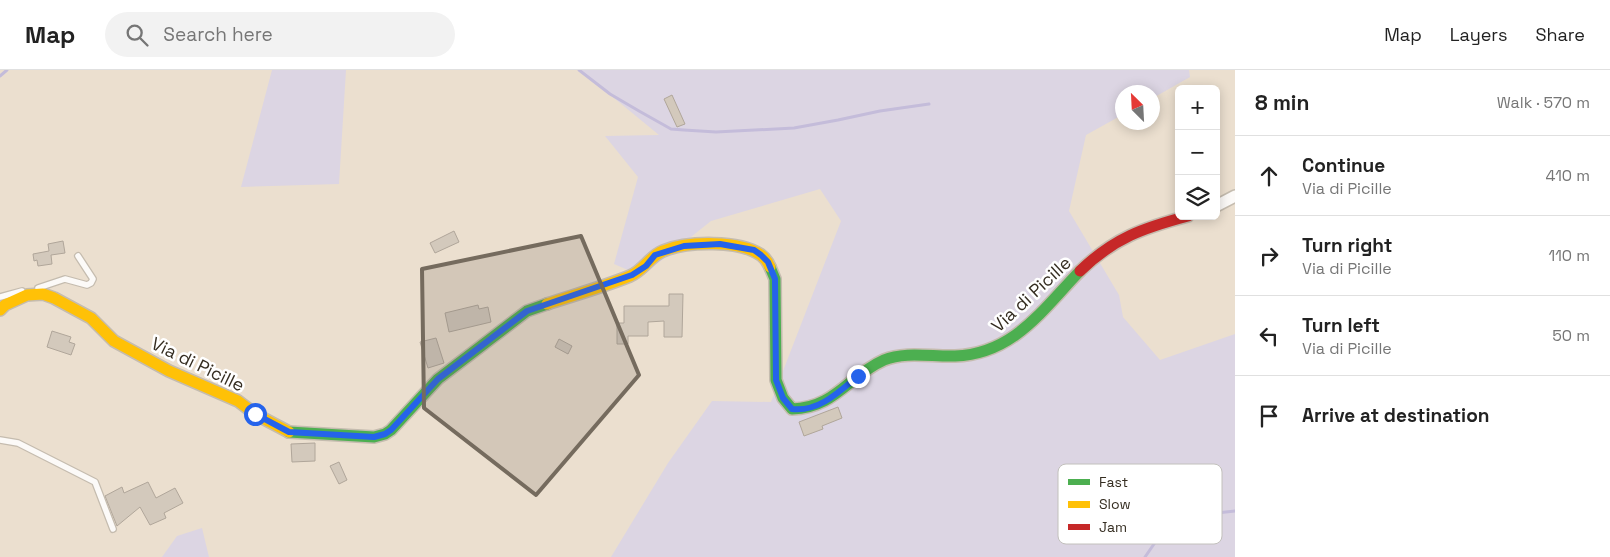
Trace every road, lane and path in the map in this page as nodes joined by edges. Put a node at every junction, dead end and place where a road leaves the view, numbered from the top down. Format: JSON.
{"nodes":[{"id":1,"x":1235,"y":196,"type":"edge"},
{"id":2,"x":1220,"y":204,"type":"edge"},
{"id":3,"x":1175,"y":220,"type":"edge"},
{"id":4,"x":78,"y":256,"type":"dead end"},
{"id":5,"x":0,"y":297,"type":"edge"},
{"id":6,"x":0,"y":310,"type":"edge"},
{"id":7,"x":0,"y":440,"type":"edge"},
{"id":8,"x":113,"y":529,"type":"dead end"}],
"edges":[{"from":1,"to":2,"type":"street"},
{"from":3,"to":6,"type":"street","name":"Via di Picille"},
{"from":4,"to":5,"type":"lane"},
{"from":7,"to":8,"type":"lane"}]}
